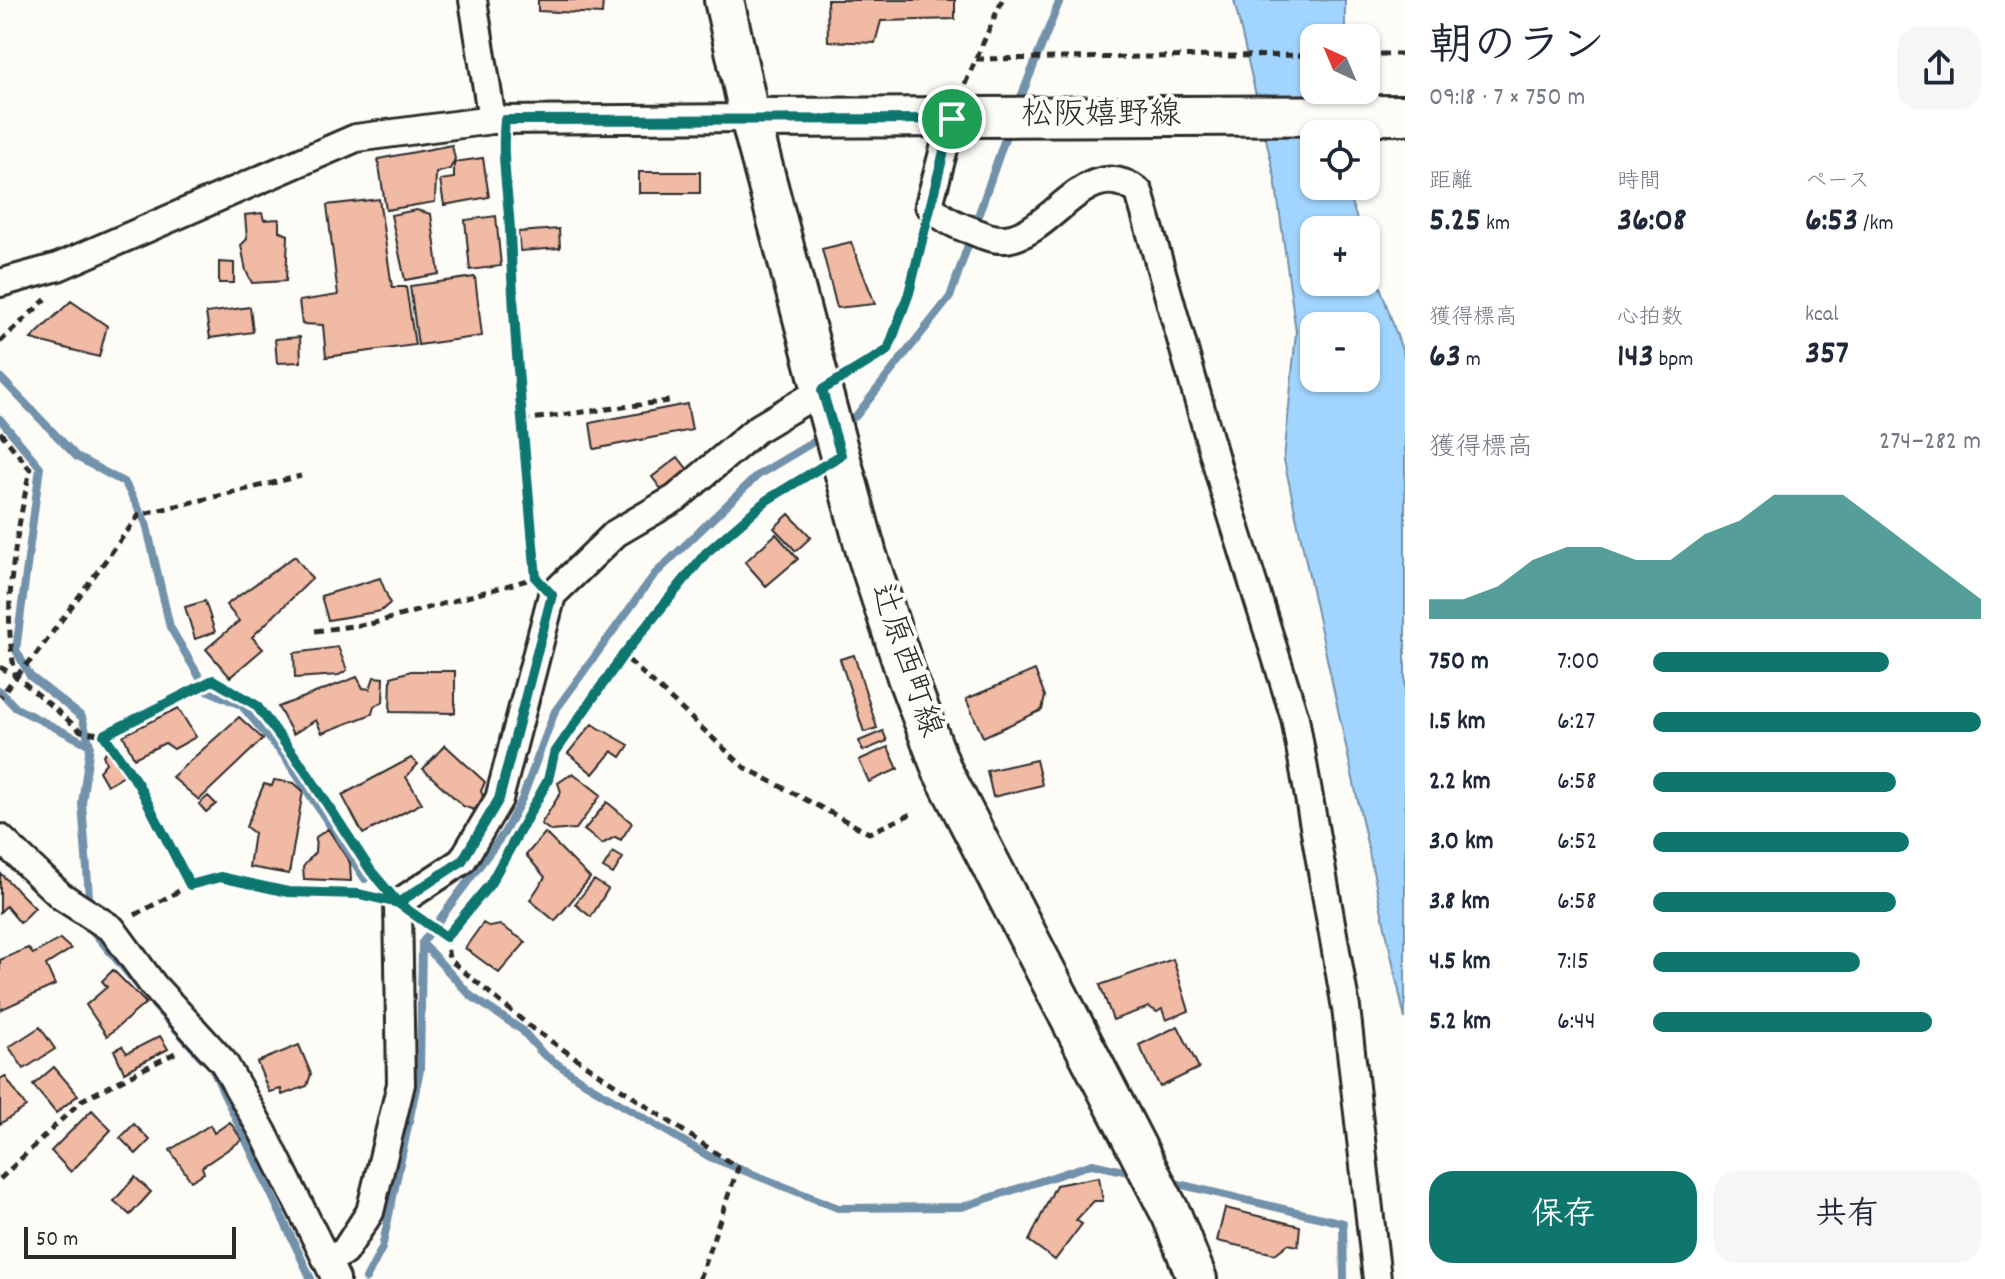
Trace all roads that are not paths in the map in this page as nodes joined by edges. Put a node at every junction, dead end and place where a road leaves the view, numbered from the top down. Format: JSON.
{"nodes":[{"id":1,"x":473,"y":0,"type":"edge"},
{"id":2,"x":724,"y":0,"type":"edge"},
{"id":3,"x":1405,"y":115,"type":"edge"},
{"id":4,"x":750,"y":118,"type":"junction"},
{"id":5,"x":952,"y":119,"type":"junction"},
{"id":6,"x":498,"y":120,"type":"junction"},
{"id":7,"x":0,"y":283,"type":"edge"},
{"id":8,"x":822,"y":390,"type":"junction"},
{"id":9,"x":0,"y":838,"type":"edge"},
{"id":10,"x":333,"y":1271,"type":"edge"},
{"id":11,"x":1197,"y":1279,"type":"edge"},
{"id":12,"x":1377,"y":1279,"type":"edge"}],
"edges":[{"from":1,"to":6,"type":"street"},
{"from":2,"to":4,"type":"main road","name":"辻原西町線"},
{"from":3,"to":5,"type":"main road","name":"松阪嬉野線"},
{"from":4,"to":5,"type":"main road","name":"松阪嬉野線"},
{"from":4,"to":6,"type":"street"},
{"from":4,"to":8,"type":"main road","name":"辻原西町線"},
{"from":5,"to":12,"type":"street"},
{"from":6,"to":7,"type":"street"},
{"from":8,"to":10,"type":"street"},
{"from":8,"to":11,"type":"main road","name":"辻原西町線"},
{"from":9,"to":10,"type":"street"}]}
